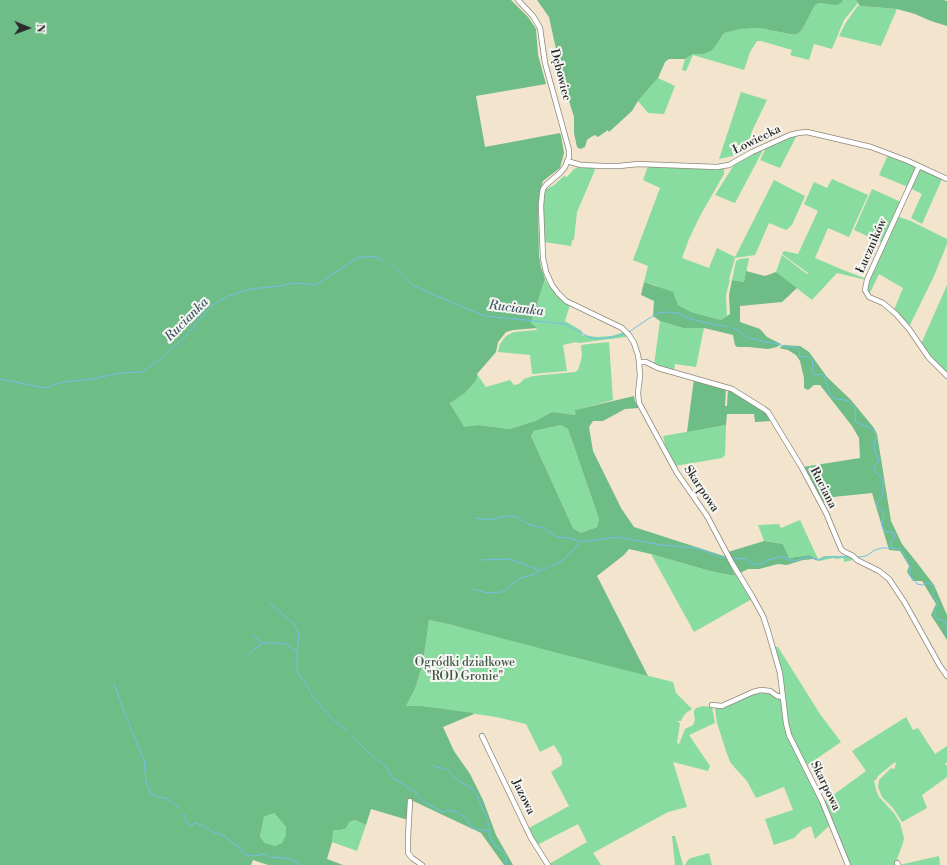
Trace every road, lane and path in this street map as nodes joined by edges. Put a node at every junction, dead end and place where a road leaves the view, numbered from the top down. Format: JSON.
{"nodes":[{"id":1,"x":518,"y":0,"type":"edge"},
{"id":2,"x":567,"y":161,"type":"junction"},
{"id":3,"x":919,"y":166,"type":"junction"},
{"id":4,"x":947,"y":179,"type":"edge"},
{"id":5,"x":639,"y":362,"type":"junction"},
{"id":6,"x":947,"y":376,"type":"edge"},
{"id":7,"x":947,"y":676,"type":"edge"},
{"id":8,"x":783,"y":698,"type":"junction"},
{"id":9,"x":712,"y":705,"type":"dead end"},
{"id":10,"x":482,"y":736,"type":"dead end"},
{"id":11,"x":410,"y":801,"type":"dead end"},
{"id":12,"x":422,"y":865,"type":"edge"},
{"id":13,"x":548,"y":865,"type":"edge"},
{"id":14,"x":848,"y":865,"type":"edge"}],
"edges":[{"from":1,"to":2,"type":"street","name":"Dębowiec"},
{"from":2,"to":3,"type":"street","name":"Łowiecka"},
{"from":2,"to":5,"type":"street","name":"Skarpowa"},
{"from":3,"to":4,"type":"street","name":"Łowiecka"},
{"from":3,"to":6,"type":"street","name":"Łuczników"},
{"from":5,"to":7,"type":"street","name":"Ruciana"},
{"from":5,"to":8,"type":"street","name":"Skarpowa"},
{"from":8,"to":9,"type":"street"},
{"from":8,"to":14,"type":"street","name":"Skarpowa"},
{"from":10,"to":13,"type":"street","name":"Jazowa"},
{"from":11,"to":12,"type":"street"}]}
